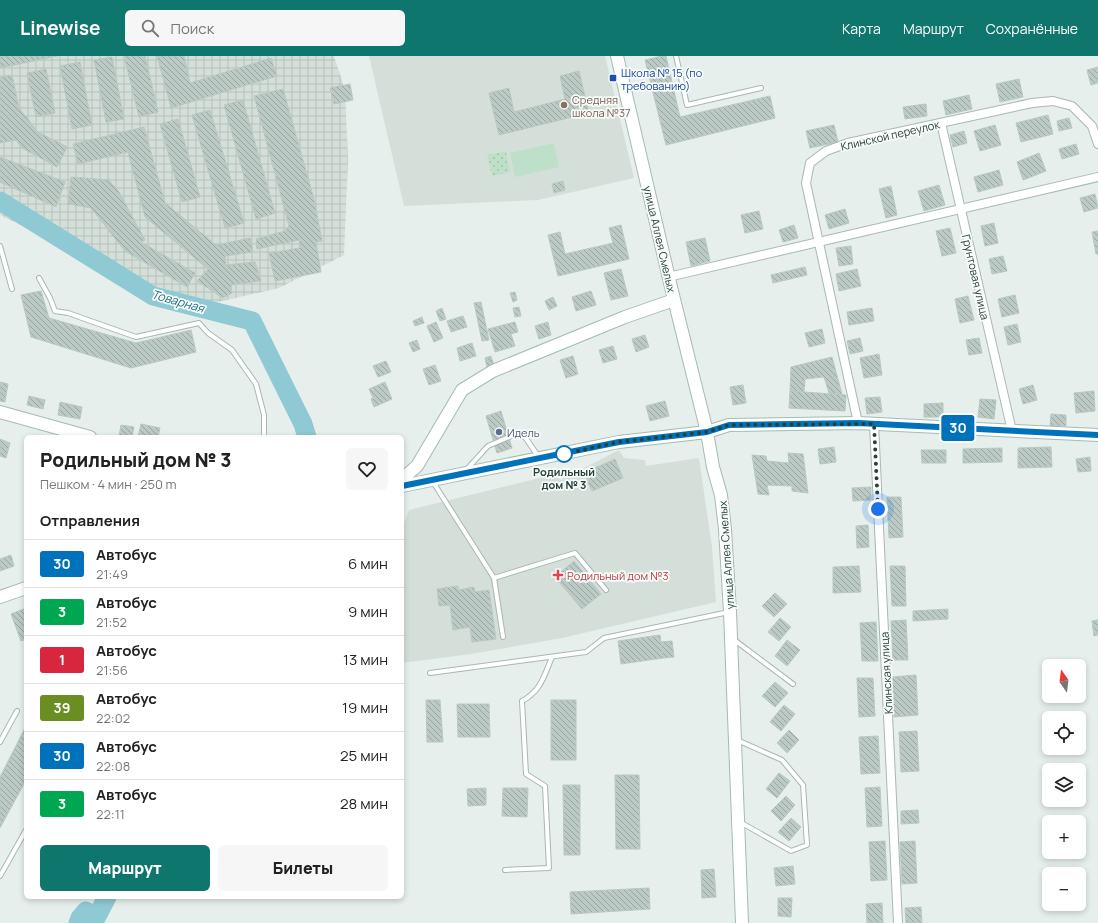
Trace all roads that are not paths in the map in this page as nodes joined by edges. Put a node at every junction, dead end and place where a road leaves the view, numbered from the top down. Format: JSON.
{"nodes":[{"id":1,"x":617,"y":56,"type":"edge"},
{"id":2,"x":676,"y":56,"type":"edge"},
{"id":3,"x":761,"y":88,"type":"dead end"},
{"id":4,"x":941,"y":123,"type":"junction"},
{"id":5,"x":1098,"y":144,"type":"edge"},
{"id":6,"x":1098,"y":177,"type":"edge"},
{"id":7,"x":960,"y":209,"type":"junction"},
{"id":8,"x":819,"y":242,"type":"junction"},
{"id":9,"x":0,"y":246,"type":"edge"},
{"id":10,"x":668,"y":277,"type":"junction"},
{"id":11,"x":39,"y":278,"type":"dead end"},
{"id":12,"x":12,"y":289,"type":"dead end"},
{"id":13,"x":674,"y":300,"type":"junction"},
{"id":14,"x":0,"y":412,"type":"edge"},
{"id":15,"x":858,"y":423,"type":"junction"},
{"id":16,"x":874,"y":424,"type":"junction"},
{"id":17,"x":1012,"y":431,"type":"junction"},
{"id":18,"x":707,"y":432,"type":"junction"},
{"id":19,"x":83,"y":435,"type":"edge"},
{"id":20,"x":264,"y":435,"type":"edge"},
{"id":21,"x":1098,"y":435,"type":"edge"},
{"id":22,"x":539,"y":458,"type":"junction"},
{"id":23,"x":417,"y":466,"type":"junction"},
{"id":24,"x":463,"y":474,"type":"junction"},
{"id":25,"x":404,"y":477,"type":"edge"},
{"id":26,"x":432,"y":480,"type":"junction"},
{"id":27,"x":404,"y":486,"type":"edge"},
{"id":28,"x":494,"y":578,"type":"junction"},
{"id":29,"x":24,"y":589,"type":"edge"},
{"id":30,"x":606,"y":590,"type":"dead end"},
{"id":31,"x":0,"y":597,"type":"edge"},
{"id":32,"x":730,"y":612,"type":"junction"},
{"id":33,"x":503,"y":637,"type":"dead end"},
{"id":34,"x":731,"y":638,"type":"junction"},
{"id":35,"x":552,"y":657,"type":"junction"},
{"id":36,"x":430,"y":673,"type":"dead end"},
{"id":37,"x":793,"y":684,"type":"dead end"},
{"id":38,"x":17,"y":711,"type":"dead end"},
{"id":39,"x":735,"y":740,"type":"junction"},
{"id":40,"x":0,"y":742,"type":"edge"},
{"id":41,"x":738,"y":821,"type":"junction"},
{"id":42,"x":24,"y":834,"type":"edge"},
{"id":43,"x":505,"y":870,"type":"dead end"},
{"id":44,"x":0,"y":876,"type":"edge"},
{"id":45,"x":742,"y":923,"type":"edge"},
{"id":46,"x":898,"y":923,"type":"edge"}],
"edges":[{"from":1,"to":10,"type":"main road","name":"улица Аллея Смелых"},
{"from":2,"to":3,"type":"lane"},
{"from":4,"to":5,"type":"street","name":"Клинской переулок"},
{"from":4,"to":7,"type":"street","name":"Грунтовая улица"},
{"from":4,"to":8,"type":"street","name":"Клинской переулок"},
{"from":6,"to":7,"type":"street"},
{"from":7,"to":8,"type":"street"},
{"from":7,"to":17,"type":"street","name":"Грунтовая улица"},
{"from":8,"to":10,"type":"street"},
{"from":8,"to":15,"type":"street","name":"Клинской переулок"},
{"from":9,"to":12,"type":"lane"},
{"from":10,"to":13,"type":"main road","name":"улица Аллея Смелых"},
{"from":11,"to":20,"type":"lane"},
{"from":13,"to":18,"type":"main road","name":"улица Аллея Смелых"},
{"from":13,"to":23,"type":"main road"},
{"from":14,"to":19,"type":"main road"},
{"from":15,"to":16,"type":"main road"},
{"from":15,"to":18,"type":"main road"},
{"from":16,"to":17,"type":"main road"},
{"from":16,"to":46,"type":"street","name":"Клинская улица"},
{"from":17,"to":21,"type":"main road"},
{"from":18,"to":22,"type":"main road"},
{"from":18,"to":32,"type":"main road","name":"улица Аллея Смелых"},
{"from":22,"to":24,"type":"main road"},
{"from":22,"to":24,"type":"lane"},
{"from":23,"to":25,"type":"main road"},
{"from":23,"to":26,"type":"main road"},
{"from":24,"to":26,"type":"main road"},
{"from":26,"to":27,"type":"main road"},
{"from":26,"to":28,"type":"lane"},
{"from":28,"to":30,"type":"lane"},
{"from":28,"to":33,"type":"lane"},
{"from":29,"to":31,"type":"main road"},
{"from":32,"to":34,"type":"main road","name":"улица Аллея Смелых"},
{"from":32,"to":35,"type":"lane"},
{"from":34,"to":37,"type":"lane"},
{"from":34,"to":39,"type":"main road","name":"улица Аллея Смелых"},
{"from":35,"to":36,"type":"lane"},
{"from":35,"to":43,"type":"lane"},
{"from":38,"to":40,"type":"lane"},
{"from":39,"to":41,"type":"main road","name":"улица Аллея Смелых"},
{"from":39,"to":41,"type":"lane"},
{"from":41,"to":45,"type":"main road","name":"улица Аллея Смелых"},
{"from":42,"to":44,"type":"lane"}]}
